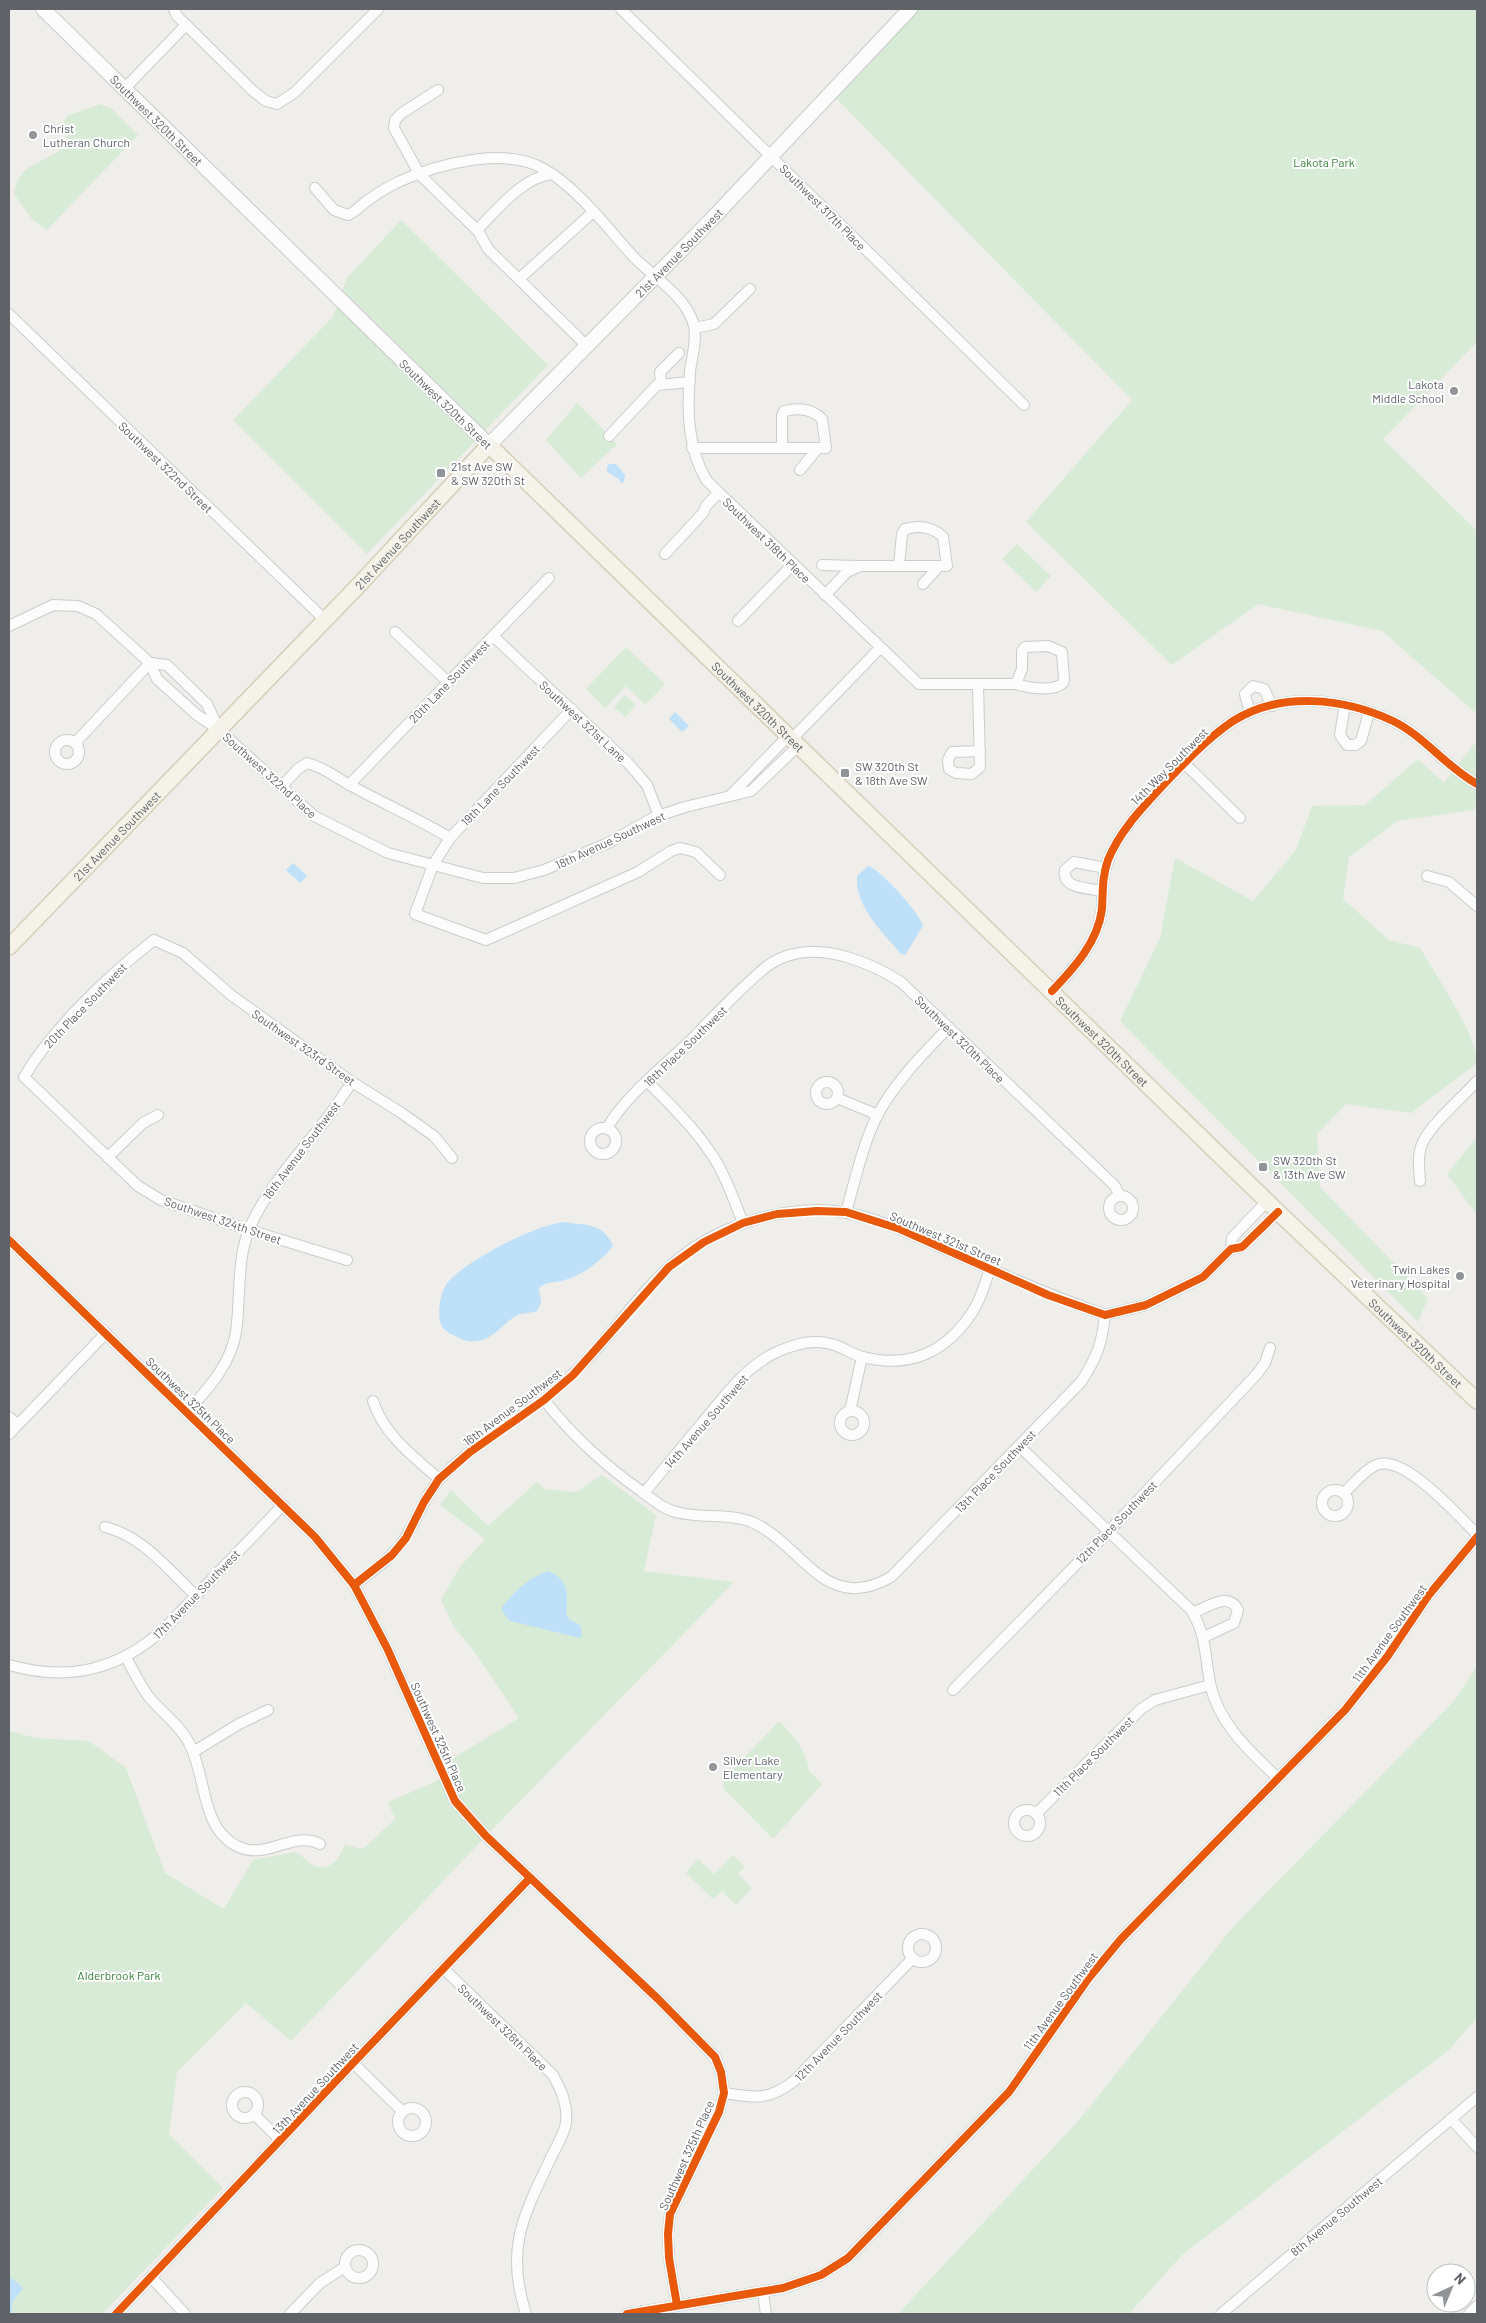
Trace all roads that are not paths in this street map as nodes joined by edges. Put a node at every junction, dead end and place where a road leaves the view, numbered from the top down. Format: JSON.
{"nodes":[{"id":1,"x":43,"y":9,"type":"edge"},
{"id":2,"x":174,"y":9,"type":"edge"},
{"id":3,"x":378,"y":9,"type":"edge"},
{"id":4,"x":621,"y":9,"type":"edge"},
{"id":5,"x":910,"y":9,"type":"edge"},
{"id":6,"x":186,"y":25,"type":"junction"},
{"id":7,"x":124,"y":88,"type":"junction"},
{"id":8,"x":438,"y":90,"type":"dead end"},
{"id":9,"x":772,"y":156,"type":"junction"},
{"id":10,"x":551,"y":174,"type":"junction"},
{"id":11,"x":420,"y":175,"type":"junction"},
{"id":12,"x":314,"y":188,"type":"dead end"},
{"id":13,"x":593,"y":212,"type":"junction"},
{"id":14,"x":477,"y":230,"type":"junction"},
{"id":15,"x":655,"y":276,"type":"junction"},
{"id":16,"x":519,"y":279,"type":"junction"},
{"id":17,"x":750,"y":289,"type":"dead end"},
{"id":18,"x":9,"y":314,"type":"edge"},
{"id":19,"x":695,"y":328,"type":"junction"},
{"id":20,"x":587,"y":346,"type":"junction"},
{"id":21,"x":679,"y":353,"type":"dead end"},
{"id":22,"x":690,"y":382,"type":"junction"},
{"id":23,"x":661,"y":384,"type":"junction"},
{"id":24,"x":1024,"y":405,"type":"dead end"},
{"id":25,"x":609,"y":436,"type":"dead end"},
{"id":26,"x":488,"y":445,"type":"junction"},
{"id":27,"x":692,"y":448,"type":"junction"},
{"id":28,"x":782,"y":448,"type":"junction"},
{"id":29,"x":818,"y":448,"type":"junction"},
{"id":30,"x":800,"y":470,"type":"dead end"},
{"id":31,"x":718,"y":493,"type":"junction"},
{"id":32,"x":665,"y":554,"type":"dead end"},
{"id":33,"x":793,"y":564,"type":"junction"},
{"id":34,"x":822,"y":565,"type":"dead end"},
{"id":35,"x":861,"y":566,"type":"junction"},
{"id":36,"x":899,"y":566,"type":"junction"},
{"id":37,"x":939,"y":566,"type":"junction"},
{"id":38,"x":549,"y":578,"type":"dead end"},
{"id":39,"x":922,"y":584,"type":"dead end"},
{"id":40,"x":825,"y":595,"type":"junction"},
{"id":41,"x":324,"y":619,"type":"junction"},
{"id":42,"x":738,"y":621,"type":"dead end"},
{"id":43,"x":9,"y":626,"type":"edge"},
{"id":44,"x":395,"y":632,"type":"dead end"},
{"id":45,"x":493,"y":636,"type":"junction"},
{"id":46,"x":880,"y":648,"type":"junction"},
{"id":47,"x":150,"y":663,"type":"junction"},
{"id":48,"x":448,"y":682,"type":"junction"},
{"id":49,"x":978,"y":684,"type":"junction"},
{"id":50,"x":1016,"y":684,"type":"junction"},
{"id":51,"x":1345,"y":705,"type":"junction"},
{"id":52,"x":1272,"y":706,"type":"junction"},
{"id":53,"x":572,"y":709,"type":"junction"},
{"id":54,"x":1368,"y":712,"type":"junction"},
{"id":55,"x":1250,"y":713,"type":"junction"},
{"id":56,"x":218,"y":728,"type":"junction"},
{"id":57,"x":791,"y":741,"type":"junction"},
{"id":58,"x":75,"y":743,"type":"dead end"},
{"id":59,"x":980,"y":751,"type":"dead end"},
{"id":60,"x":1184,"y":763,"type":"junction"},
{"id":61,"x":1477,"y":784,"type":"edge"},
{"id":62,"x":349,"y":785,"type":"junction"},
{"id":63,"x":281,"y":787,"type":"junction"},
{"id":64,"x":729,"y":797,"type":"junction"},
{"id":65,"x":659,"y":816,"type":"junction"},
{"id":66,"x":1240,"y":818,"type":"dead end"},
{"id":67,"x":450,"y":838,"type":"junction"},
{"id":68,"x":433,"y":865,"type":"junction"},
{"id":69,"x":1106,"y":868,"type":"junction"},
{"id":70,"x":720,"y":876,"type":"dead end"},
{"id":71,"x":1428,"y":876,"type":"dead end"},
{"id":72,"x":1102,"y":891,"type":"junction"},
{"id":73,"x":1477,"y":906,"type":"edge"},
{"id":74,"x":154,"y":940,"type":"joint"},
{"id":75,"x":9,"y":947,"type":"edge"},
{"id":76,"x":767,"y":966,"type":"joint"},
{"id":77,"x":1052,"y":992,"type":"junction"},
{"id":78,"x":948,"y":1028,"type":"junction"},
{"id":79,"x":24,"y":1077,"type":"joint"},
{"id":80,"x":352,"y":1082,"type":"junction"},
{"id":81,"x":648,"y":1082,"type":"junction"},
{"id":82,"x":1477,"y":1082,"type":"edge"},
{"id":83,"x":838,"y":1098,"type":"dead end"},
{"id":84,"x":158,"y":1114,"type":"dead end"},
{"id":85,"x":878,"y":1115,"type":"junction"},
{"id":86,"x":607,"y":1129,"type":"dead end"},
{"id":87,"x":108,"y":1157,"type":"junction"},
{"id":88,"x":452,"y":1158,"type":"dead end"},
{"id":89,"x":1420,"y":1180,"type":"dead end"},
{"id":90,"x":1120,"y":1196,"type":"dead end"},
{"id":91,"x":1267,"y":1201,"type":"junction"},
{"id":92,"x":846,"y":1212,"type":"junction"},
{"id":93,"x":1278,"y":1212,"type":"junction"},
{"id":94,"x":743,"y":1223,"type":"junction"},
{"id":95,"x":249,"y":1230,"type":"junction"},
{"id":96,"x":9,"y":1240,"type":"edge"},
{"id":97,"x":1230,"y":1249,"type":"junction"},
{"id":98,"x":347,"y":1260,"type":"dead end"},
{"id":99,"x":990,"y":1269,"type":"junction"},
{"id":100,"x":1105,"y":1315,"type":"junction"},
{"id":101,"x":106,"y":1333,"type":"junction"},
{"id":102,"x":1270,"y":1348,"type":"dead end"},
{"id":103,"x":862,"y":1357,"type":"junction"},
{"id":104,"x":544,"y":1400,"type":"junction"},
{"id":105,"x":373,"y":1401,"type":"dead end"},
{"id":106,"x":1477,"y":1401,"type":"edge"},
{"id":107,"x":850,"y":1411,"type":"dead end"},
{"id":108,"x":187,"y":1412,"type":"junction"},
{"id":109,"x":9,"y":1417,"type":"edge"},
{"id":110,"x":16,"y":1424,"type":"junction"},
{"id":111,"x":9,"y":1434,"type":"edge"},
{"id":112,"x":1019,"y":1446,"type":"junction"},
{"id":113,"x":439,"y":1479,"type":"junction"},
{"id":114,"x":644,"y":1493,"type":"junction"},
{"id":115,"x":1344,"y":1494,"type":"dead end"},
{"id":116,"x":283,"y":1505,"type":"junction"},
{"id":117,"x":105,"y":1527,"type":"dead end"},
{"id":118,"x":1109,"y":1531,"type":"junction"},
{"id":119,"x":1477,"y":1535,"type":"edge"},
{"id":120,"x":354,"y":1585,"type":"junction"},
{"id":121,"x":195,"y":1595,"type":"junction"},
{"id":122,"x":1193,"y":1613,"type":"junction"},
{"id":123,"x":1204,"y":1637,"type":"junction"},
{"id":124,"x":126,"y":1657,"type":"junction"},
{"id":125,"x":9,"y":1665,"type":"edge"},
{"id":126,"x":1210,"y":1685,"type":"junction"},
{"id":127,"x":953,"y":1690,"type":"dead end"},
{"id":128,"x":268,"y":1710,"type":"dead end"},
{"id":129,"x":193,"y":1752,"type":"junction"},
{"id":130,"x":1278,"y":1778,"type":"junction"},
{"id":131,"x":1036,"y":1814,"type":"dead end"},
{"id":132,"x":320,"y":1844,"type":"dead end"},
{"id":133,"x":530,"y":1878,"type":"junction"},
{"id":134,"x":913,"y":1958,"type":"dead end"},
{"id":135,"x":444,"y":1969,"type":"junction"},
{"id":136,"x":353,"y":2063,"type":"junction"},
{"id":137,"x":724,"y":2093,"type":"junction"},
{"id":138,"x":1476,"y":2100,"type":"edge"},
{"id":139,"x":403,"y":2112,"type":"dead end"},
{"id":140,"x":254,"y":2114,"type":"dead end"},
{"id":141,"x":1451,"y":2119,"type":"junction"},
{"id":142,"x":281,"y":2141,"type":"junction"},
{"id":143,"x":1477,"y":2147,"type":"edge"},
{"id":144,"x":345,"y":2267,"type":"dead end"},
{"id":145,"x":151,"y":2277,"type":"junction"},
{"id":146,"x":763,"y":2293,"type":"junction"},
{"id":147,"x":677,"y":2305,"type":"junction"},
{"id":148,"x":1477,"y":2306,"type":"edge"},
{"id":149,"x":116,"y":2314,"type":"edge"},
{"id":150,"x":184,"y":2314,"type":"edge"},
{"id":151,"x":290,"y":2314,"type":"edge"},
{"id":152,"x":526,"y":2314,"type":"edge"},
{"id":153,"x":628,"y":2314,"type":"edge"},
{"id":154,"x":766,"y":2314,"type":"edge"},
{"id":155,"x":1220,"y":2314,"type":"edge"},
{"id":156,"x":1470,"y":2314,"type":"edge"}],
"edges":[{"from":1,"to":7,"type":"main road","name":"Southwest 320th Street"},
{"from":2,"to":6,"type":"street"},
{"from":3,"to":6,"type":"street"},
{"from":4,"to":9,"type":"street","name":"Southwest 317th Place"},
{"from":5,"to":9,"type":"main road","name":"21st Avenue Southwest"},
{"from":6,"to":7,"type":"street"},
{"from":7,"to":26,"type":"main road","name":"Southwest 320th Street"},
{"from":8,"to":11,"type":"street"},
{"from":9,"to":15,"type":"main road","name":"21st Avenue Southwest"},
{"from":9,"to":24,"type":"street","name":"Southwest 317th Place"},
{"from":10,"to":11,"type":"street"},
{"from":10,"to":13,"type":"street"},
{"from":10,"to":14,"type":"street"},
{"from":11,"to":12,"type":"street"},
{"from":11,"to":14,"type":"street"},
{"from":13,"to":15,"type":"street"},
{"from":13,"to":16,"type":"street"},
{"from":14,"to":16,"type":"street"},
{"from":15,"to":19,"type":"street"},
{"from":15,"to":20,"type":"main road","name":"21st Avenue Southwest"},
{"from":16,"to":20,"type":"street"},
{"from":17,"to":19,"type":"street"},
{"from":18,"to":41,"type":"street","name":"Southwest 322nd Street"},
{"from":19,"to":22,"type":"street","name":"Southwest 318th Place"},
{"from":20,"to":26,"type":"main road","name":"21st Avenue Southwest"},
{"from":21,"to":23,"type":"street"},
{"from":22,"to":23,"type":"street"},
{"from":22,"to":27,"type":"street","name":"Southwest 318th Place"},
{"from":23,"to":25,"type":"street"},
{"from":26,"to":41,"type":"main road","name":"21st Avenue Southwest"},
{"from":26,"to":57,"type":"main road","name":"Southwest 320th Street"},
{"from":27,"to":28,"type":"street"},
{"from":27,"to":31,"type":"street","name":"Southwest 318th Place"},
{"from":28,"to":29,"type":"street"},
{"from":28,"to":29,"type":"street"},
{"from":29,"to":30,"type":"street"},
{"from":31,"to":32,"type":"street"},
{"from":31,"to":33,"type":"street","name":"Southwest 318th Place"},
{"from":33,"to":40,"type":"street","name":"Southwest 318th Place"},
{"from":33,"to":42,"type":"street"},
{"from":34,"to":35,"type":"street"},
{"from":35,"to":36,"type":"street"},
{"from":35,"to":40,"type":"street"},
{"from":36,"to":37,"type":"street"},
{"from":36,"to":37,"type":"street"},
{"from":37,"to":39,"type":"street"},
{"from":38,"to":45,"type":"street","name":"20th Lane Southwest"},
{"from":40,"to":46,"type":"street","name":"Southwest 318th Place"},
{"from":41,"to":56,"type":"main road","name":"21st Avenue Southwest"},
{"from":43,"to":47,"type":"street","name":"Southwest 322nd Place"},
{"from":44,"to":48,"type":"street"},
{"from":45,"to":48,"type":"street","name":"20th Lane Southwest"},
{"from":45,"to":53,"type":"street","name":"Southwest 321st Lane"},
{"from":46,"to":49,"type":"street","name":"Southwest 318th Place"},
{"from":46,"to":57,"type":"street","name":"18th Avenue Southwest"},
{"from":47,"to":56,"type":"street","name":"Southwest 322nd Place"},
{"from":47,"to":56,"type":"street","name":"Southwest 322nd Place"},
{"from":47,"to":58,"type":"street"},
{"from":48,"to":62,"type":"street","name":"20th Lane Southwest"},
{"from":49,"to":50,"type":"street","name":"Southwest 318th Place"},
{"from":49,"to":59,"type":"street"},
{"from":50,"to":50,"type":"street","name":"Southwest 318th Place"},
{"from":51,"to":52,"type":"street","name":"14th Way Southwest"},
{"from":51,"to":54,"type":"street","name":"14th Way Southwest"},
{"from":51,"to":54,"type":"street"},
{"from":52,"to":55,"type":"street","name":"14th Way Southwest"},
{"from":52,"to":55,"type":"street"},
{"from":53,"to":65,"type":"street","name":"Southwest 321st Lane"},
{"from":53,"to":67,"type":"street","name":"19th Lane Southwest"},
{"from":54,"to":61,"type":"street","name":"14th Way Southwest"},
{"from":55,"to":60,"type":"street","name":"14th Way Southwest"},
{"from":56,"to":63,"type":"street","name":"Southwest 322nd Place"},
{"from":56,"to":75,"type":"main road","name":"21st Avenue Southwest"},
{"from":57,"to":64,"type":"street","name":"18th Avenue Southwest"},
{"from":57,"to":64,"type":"street","name":"18th Avenue Southwest"},
{"from":57,"to":77,"type":"main road","name":"Southwest 320th Street"},
{"from":60,"to":66,"type":"street"},
{"from":60,"to":69,"type":"street","name":"14th Way Southwest"},
{"from":62,"to":63,"type":"street"},
{"from":62,"to":67,"type":"street"},
{"from":63,"to":68,"type":"street","name":"Southwest 322nd Place"},
{"from":64,"to":65,"type":"street","name":"18th Avenue Southwest"},
{"from":65,"to":68,"type":"street","name":"18th Avenue Southwest"},
{"from":67,"to":68,"type":"street","name":"19th Lane Southwest"},
{"from":68,"to":70,"type":"street","name":"19th Lane Southwest"},
{"from":69,"to":72,"type":"street","name":"14th Way Southwest"},
{"from":69,"to":72,"type":"street"},
{"from":71,"to":73,"type":"street"},
{"from":72,"to":77,"type":"street","name":"14th Way Southwest"},
{"from":74,"to":79,"type":"street","name":"20th Place Southwest"},
{"from":74,"to":80,"type":"street","name":"Southwest 323rd Street"},
{"from":76,"to":78,"type":"street","name":"Southwest 320th Place"},
{"from":76,"to":81,"type":"street","name":"16th Place Southwest"},
{"from":77,"to":91,"type":"main road","name":"Southwest 320th Street"},
{"from":78,"to":85,"type":"street"},
{"from":78,"to":90,"type":"street","name":"Southwest 320th Place"},
{"from":79,"to":87,"type":"street","name":"Southwest 324th Street"},
{"from":80,"to":88,"type":"street","name":"Southwest 323rd Street"},
{"from":80,"to":95,"type":"street","name":"18th Avenue Southwest"},
{"from":81,"to":86,"type":"street","name":"16th Place Southwest"},
{"from":81,"to":94,"type":"street"},
{"from":82,"to":89,"type":"street"},
{"from":83,"to":85,"type":"street"},
{"from":84,"to":87,"type":"street"},
{"from":85,"to":92,"type":"street"},
{"from":87,"to":95,"type":"street","name":"Southwest 324th Street"},
{"from":91,"to":93,"type":"main road","name":"Southwest 320th Street"},
{"from":91,"to":97,"type":"street"},
{"from":92,"to":94,"type":"street","name":"Southwest 321st Street"},
{"from":92,"to":99,"type":"street","name":"Southwest 321st Street"},
{"from":93,"to":97,"type":"street"},
{"from":93,"to":106,"type":"main road","name":"Southwest 320th Street"},
{"from":94,"to":104,"type":"street","name":"16th Avenue Southwest"},
{"from":95,"to":98,"type":"street","name":"Southwest 324th Street"},
{"from":95,"to":108,"type":"street","name":"18th Avenue Southwest"},
{"from":96,"to":101,"type":"street","name":"Southwest 325th Place"},
{"from":97,"to":100,"type":"street"},
{"from":99,"to":100,"type":"street","name":"Southwest 321st Street"},
{"from":99,"to":103,"type":"street","name":"14th Avenue Southwest"},
{"from":100,"to":112,"type":"street","name":"13th Place Southwest"},
{"from":101,"to":108,"type":"street","name":"Southwest 325th Place"},
{"from":101,"to":110,"type":"street"},
{"from":102,"to":118,"type":"street","name":"12th Place Southwest"},
{"from":103,"to":107,"type":"street"},
{"from":103,"to":114,"type":"street","name":"14th Avenue Southwest"},
{"from":104,"to":113,"type":"street","name":"16th Avenue Southwest"},
{"from":104,"to":114,"type":"street"},
{"from":105,"to":113,"type":"street"},
{"from":108,"to":116,"type":"street","name":"Southwest 325th Place"},
{"from":109,"to":110,"type":"street"},
{"from":110,"to":111,"type":"street"},
{"from":112,"to":114,"type":"street","name":"13th Place Southwest"},
{"from":112,"to":118,"type":"street"},
{"from":113,"to":120,"type":"street","name":"16th Avenue Southwest"},
{"from":115,"to":119,"type":"street"},
{"from":116,"to":120,"type":"street","name":"Southwest 325th Place"},
{"from":116,"to":121,"type":"street","name":"17th Avenue Southwest"},
{"from":117,"to":121,"type":"street"},
{"from":118,"to":122,"type":"street"},
{"from":118,"to":127,"type":"street","name":"12th Place Southwest"},
{"from":119,"to":130,"type":"street","name":"11th Avenue Southwest"},
{"from":120,"to":133,"type":"street","name":"Southwest 325th Place"},
{"from":121,"to":124,"type":"street","name":"17th Avenue Southwest"},
{"from":122,"to":123,"type":"street"},
{"from":122,"to":123,"type":"street"},
{"from":123,"to":126,"type":"street"},
{"from":124,"to":125,"type":"street","name":"17th Avenue Southwest"},
{"from":124,"to":129,"type":"street"},
{"from":126,"to":130,"type":"street"},
{"from":126,"to":131,"type":"street","name":"11th Place Southwest"},
{"from":128,"to":129,"type":"street"},
{"from":129,"to":132,"type":"street"},
{"from":130,"to":146,"type":"street","name":"11th Avenue Southwest"},
{"from":133,"to":135,"type":"street","name":"13th Avenue Southwest"},
{"from":133,"to":137,"type":"street","name":"Southwest 325th Place"},
{"from":134,"to":137,"type":"street","name":"12th Avenue Southwest"},
{"from":135,"to":136,"type":"street","name":"13th Avenue Southwest"},
{"from":135,"to":152,"type":"street","name":"Southwest 326th Place"},
{"from":136,"to":139,"type":"street"},
{"from":136,"to":142,"type":"street","name":"13th Avenue Southwest"},
{"from":137,"to":147,"type":"street","name":"Southwest 325th Place"},
{"from":138,"to":141,"type":"street","name":"8th Avenue Southwest"},
{"from":140,"to":142,"type":"street"},
{"from":141,"to":143,"type":"street"},
{"from":141,"to":155,"type":"street","name":"8th Avenue Southwest"},
{"from":142,"to":145,"type":"street","name":"13th Avenue Southwest"},
{"from":144,"to":151,"type":"street"},
{"from":145,"to":149,"type":"street","name":"13th Avenue Southwest"},
{"from":145,"to":150,"type":"street"},
{"from":146,"to":147,"type":"street","name":"11th Avenue Southwest"},
{"from":146,"to":154,"type":"street"},
{"from":147,"to":153,"type":"street","name":"11th Avenue Southwest"},
{"from":148,"to":156,"type":"street"}]}
